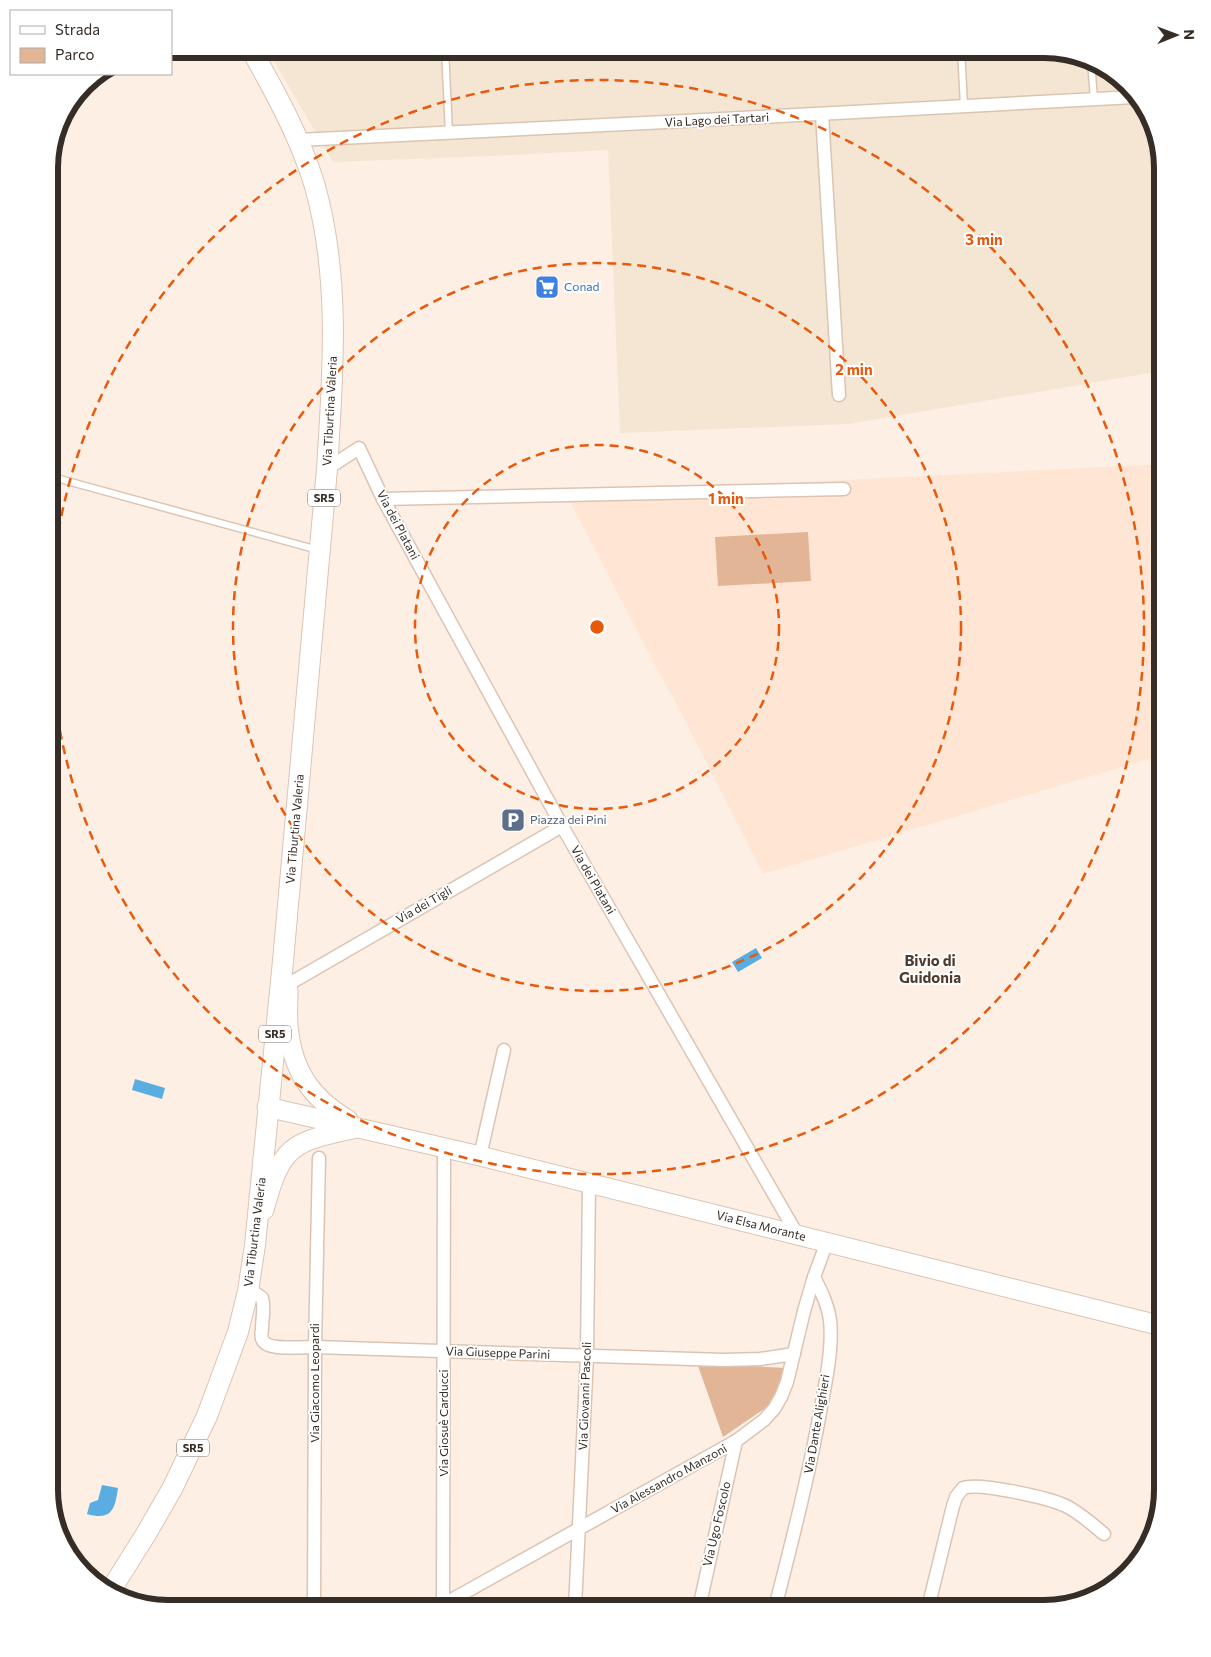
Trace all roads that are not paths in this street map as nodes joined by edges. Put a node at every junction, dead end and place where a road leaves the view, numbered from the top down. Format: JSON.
{"nodes":[{"id":1,"x":256,"y":58,"type":"edge"},
{"id":2,"x":445,"y":58,"type":"edge"},
{"id":3,"x":961,"y":58,"type":"edge"},
{"id":4,"x":1092,"y":69,"type":"edge"},
{"id":5,"x":1128,"y":97,"type":"edge"},
{"id":6,"x":1094,"y":99,"type":"junction"},
{"id":7,"x":964,"y":106,"type":"junction"},
{"id":8,"x":822,"y":114,"type":"junction"},
{"id":9,"x":449,"y":133,"type":"junction"},
{"id":10,"x":298,"y":140,"type":"junction"},
{"id":11,"x":839,"y":395,"type":"dead end"},
{"id":12,"x":327,"y":469,"type":"junction"},
{"id":13,"x":58,"y":478,"type":"edge"},
{"id":14,"x":844,"y":489,"type":"dead end"},
{"id":15,"x":383,"y":499,"type":"junction"},
{"id":16,"x":319,"y":550,"type":"junction"},
{"id":17,"x":562,"y":826,"type":"junction"},
{"id":18,"x":283,"y":961,"type":"junction"},
{"id":19,"x":287,"y":986,"type":"junction"},
{"id":20,"x":504,"y":1050,"type":"dead end"},
{"id":21,"x":267,"y":1106,"type":"junction"},
{"id":22,"x":359,"y":1128,"type":"junction"},
{"id":23,"x":444,"y":1148,"type":"junction"},
{"id":24,"x":480,"y":1156,"type":"junction"},
{"id":25,"x":319,"y":1158,"type":"dead end"},
{"id":26,"x":589,"y":1184,"type":"junction"},
{"id":27,"x":798,"y":1236,"type":"junction"},
{"id":28,"x":827,"y":1242,"type":"junction"},
{"id":29,"x":255,"y":1245,"type":"junction"},
{"id":30,"x":814,"y":1277,"type":"junction"},
{"id":31,"x":248,"y":1291,"type":"junction"},
{"id":32,"x":1154,"y":1324,"type":"edge"},
{"id":33,"x":315,"y":1347,"type":"junction"},
{"id":34,"x":444,"y":1351,"type":"junction"},
{"id":35,"x":794,"y":1354,"type":"junction"},
{"id":36,"x":587,"y":1356,"type":"junction"},
{"id":37,"x":736,"y":1441,"type":"junction"},
{"id":38,"x":579,"y":1529,"type":"junction"},
{"id":39,"x":1104,"y":1534,"type":"dead end"},
{"id":40,"x":113,"y":1585,"type":"edge"},
{"id":41,"x":314,"y":1599,"type":"edge"},
{"id":42,"x":441,"y":1599,"type":"edge"},
{"id":43,"x":455,"y":1599,"type":"edge"},
{"id":44,"x":575,"y":1599,"type":"edge"},
{"id":45,"x":701,"y":1600,"type":"edge"},
{"id":46,"x":778,"y":1600,"type":"edge"},
{"id":47,"x":930,"y":1600,"type":"edge"}],
"edges":[{"from":1,"to":10,"type":"main road","name":"Via Tiburtina Valeria","number":"SR5"},
{"from":2,"to":9,"type":"lane"},
{"from":3,"to":7,"type":"lane"},
{"from":4,"to":6,"type":"lane"},
{"from":5,"to":6,"type":"street","name":"Via Lago dei Tartari"},
{"from":6,"to":7,"type":"street","name":"Via Lago dei Tartari"},
{"from":7,"to":8,"type":"street","name":"Via Lago dei Tartari"},
{"from":8,"to":9,"type":"street","name":"Via Lago dei Tartari"},
{"from":8,"to":11,"type":"street"},
{"from":9,"to":10,"type":"street","name":"Via Lago dei Tartari"},
{"from":10,"to":12,"type":"main road","name":"Via Tiburtina Valeria","number":"SR5"},
{"from":12,"to":15,"type":"street","name":"Via dei Platani"},
{"from":12,"to":16,"type":"main road","name":"Via Tiburtina Valeria","number":"SR5"},
{"from":13,"to":16,"type":"lane"},
{"from":14,"to":15,"type":"street"},
{"from":15,"to":17,"type":"street","name":"Via dei Platani"},
{"from":16,"to":18,"type":"main road","name":"Via Tiburtina Valeria","number":"SR5"},
{"from":17,"to":19,"type":"street","name":"Via dei Tigli"},
{"from":17,"to":27,"type":"street","name":"Via dei Platani"},
{"from":18,"to":19,"type":"street","name":"Via Elsa Morante"},
{"from":18,"to":21,"type":"main road","name":"Via Tiburtina Valeria","number":"SR5"},
{"from":19,"to":22,"type":"street","name":"Via Elsa Morante"},
{"from":20,"to":24,"type":"street"},
{"from":21,"to":22,"type":"street","name":"Via Elsa Morante"},
{"from":21,"to":29,"type":"main road","name":"Via Tiburtina Valeria","number":"SR5"},
{"from":22,"to":23,"type":"street","name":"Via Elsa Morante"},
{"from":22,"to":29,"type":"street","name":"Via Elsa Morante"},
{"from":23,"to":24,"type":"street","name":"Via Elsa Morante"},
{"from":23,"to":34,"type":"street","name":"Via Giosuè Carducci"},
{"from":24,"to":26,"type":"street","name":"Via Elsa Morante"},
{"from":25,"to":33,"type":"street","name":"Via Giacomo Leopardi"},
{"from":26,"to":27,"type":"street","name":"Via Elsa Morante"},
{"from":26,"to":36,"type":"street","name":"Via Giovanni Pascoli"},
{"from":27,"to":28,"type":"street","name":"Via Elsa Morante"},
{"from":28,"to":30,"type":"street"},
{"from":28,"to":32,"type":"street","name":"Via Elsa Morante"},
{"from":29,"to":31,"type":"main road","name":"Via Tiburtina Valeria","number":"SR5"},
{"from":30,"to":35,"type":"street","name":"Via Alessandro Manzoni"},
{"from":30,"to":46,"type":"street","name":"Via Dante Alighieri"},
{"from":31,"to":33,"type":"street","name":"Via Giuseppe Parini"},
{"from":31,"to":40,"type":"main road","name":"Via Tiburtina Valeria","number":"SR5"},
{"from":33,"to":34,"type":"street","name":"Via Giuseppe Parini"},
{"from":33,"to":41,"type":"street","name":"Via Giacomo Leopardi"},
{"from":34,"to":36,"type":"street","name":"Via Giuseppe Parini"},
{"from":34,"to":42,"type":"street","name":"Via Giosuè Carducci"},
{"from":35,"to":36,"type":"street","name":"Via Giuseppe Parini"},
{"from":35,"to":37,"type":"street","name":"Via Alessandro Manzoni"},
{"from":36,"to":38,"type":"street","name":"Via Giovanni Pascoli"},
{"from":37,"to":38,"type":"street","name":"Via Alessandro Manzoni"},
{"from":37,"to":45,"type":"street","name":"Via Ugo Foscolo"},
{"from":38,"to":43,"type":"street","name":"Via Alessandro Manzoni"},
{"from":38,"to":44,"type":"street","name":"Via Giovanni Pascoli"},
{"from":39,"to":47,"type":"street"}]}
